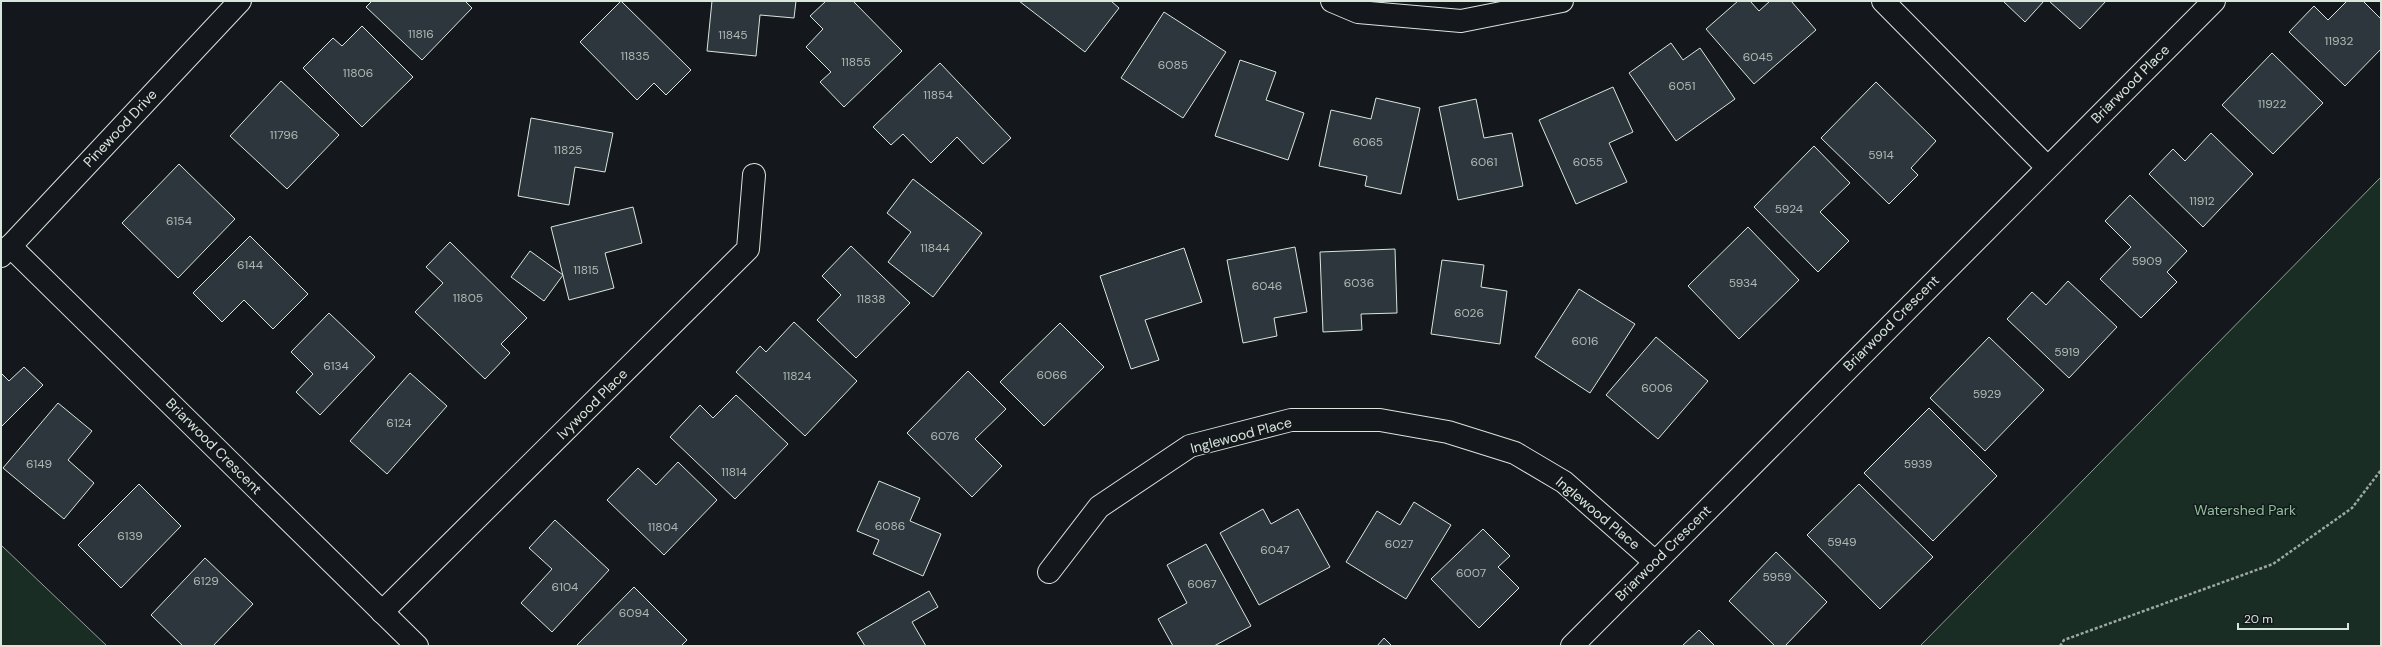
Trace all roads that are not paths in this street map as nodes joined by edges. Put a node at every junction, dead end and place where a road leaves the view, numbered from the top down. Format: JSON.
{"nodes":[{"id":1,"x":240,"y":1,"type":"edge"},
{"id":2,"x":1332,"y":1,"type":"edge"},
{"id":3,"x":1562,"y":1,"type":"edge"},
{"id":4,"x":1883,"y":1,"type":"edge"},
{"id":5,"x":2214,"y":1,"type":"edge"},
{"id":6,"x":2047,"y":167,"type":"junction"},
{"id":7,"x":754,"y":175,"type":"dead end"},
{"id":8,"x":6,"y":251,"type":"edge"},
{"id":9,"x":1655,"y":562,"type":"junction"},
{"id":10,"x":1049,"y":572,"type":"dead end"},
{"id":11,"x":382,"y":612,"type":"junction"},
{"id":12,"x":417,"y":646,"type":"edge"},
{"id":13,"x":1572,"y":646,"type":"edge"}],
"edges":[{"from":1,"to":8,"type":"street","name":"Pinewood Drive"},
{"from":2,"to":3,"type":"street"},
{"from":4,"to":6,"type":"street"},
{"from":5,"to":6,"type":"street","name":"Briarwood Place"},
{"from":6,"to":9,"type":"street","name":"Briarwood Crescent"},
{"from":7,"to":11,"type":"street","name":"Ivywood Place"},
{"from":8,"to":11,"type":"street","name":"Briarwood Crescent"},
{"from":9,"to":10,"type":"street","name":"Inglewood Place"},
{"from":9,"to":13,"type":"street","name":"Briarwood Crescent"},
{"from":11,"to":12,"type":"street","name":"Briarwood Crescent"}]}
